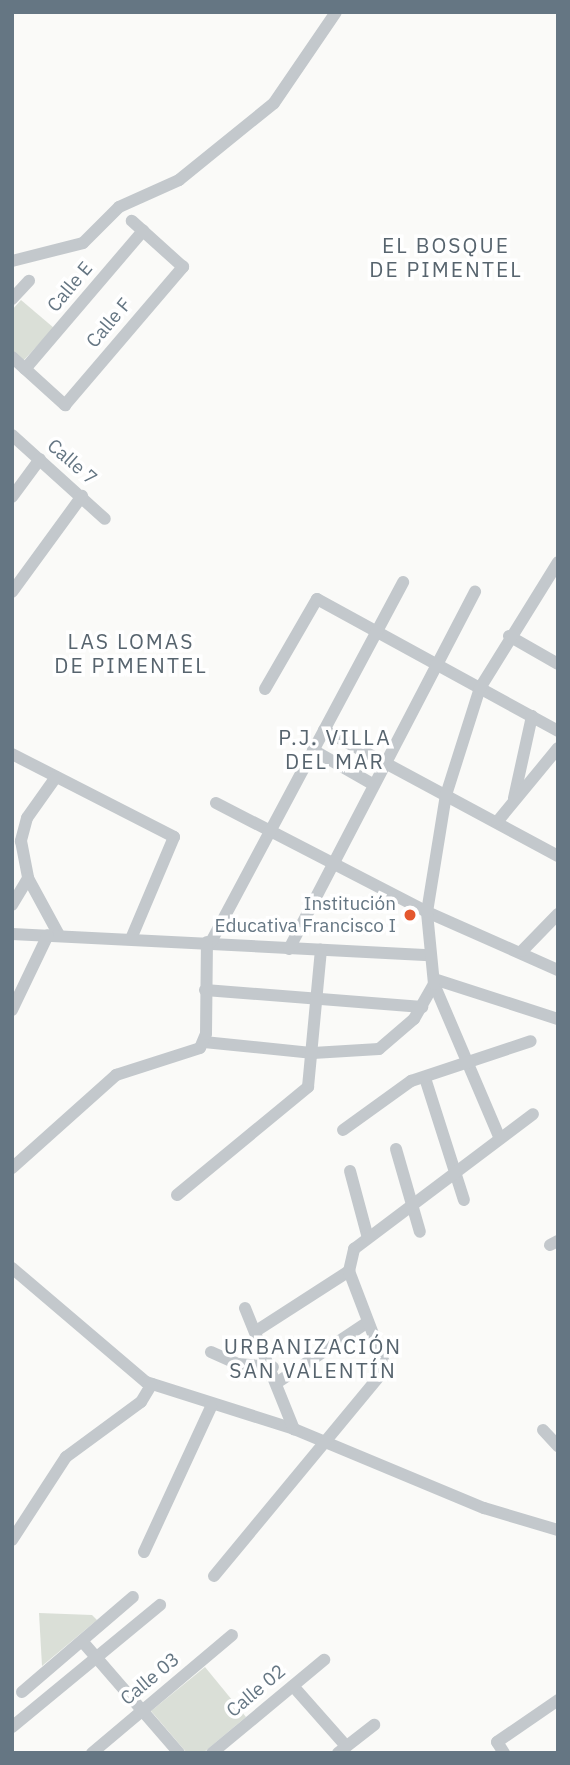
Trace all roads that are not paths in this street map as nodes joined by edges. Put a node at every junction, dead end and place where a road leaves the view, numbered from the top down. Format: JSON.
{"nodes":[{"id":1,"x":336,"y":12,"type":"edge"},
{"id":2,"x":132,"y":220,"type":"dead end"},
{"id":3,"x":143,"y":231,"type":"junction"},
{"id":4,"x":12,"y":261,"type":"edge"},
{"id":5,"x":29,"y":281,"type":"dead end"},
{"id":6,"x":12,"y":299,"type":"edge"},
{"id":7,"x":12,"y":357,"type":"edge"},
{"id":8,"x":26,"y":369,"type":"junction"},
{"id":9,"x":12,"y":435,"type":"edge"},
{"id":10,"x":40,"y":459,"type":"junction"},
{"id":11,"x":82,"y":496,"type":"junction"},
{"id":12,"x":12,"y":497,"type":"edge"},
{"id":13,"x":105,"y":519,"type":"dead end"},
{"id":14,"x":558,"y":562,"type":"edge"},
{"id":15,"x":403,"y":582,"type":"dead end"},
{"id":16,"x":12,"y":592,"type":"edge"},
{"id":17,"x":475,"y":592,"type":"dead end"},
{"id":18,"x":376,"y":632,"type":"junction"},
{"id":19,"x":509,"y":636,"type":"junction"},
{"id":20,"x":558,"y":664,"type":"edge"},
{"id":21,"x":436,"y":667,"type":"junction"},
{"id":22,"x":265,"y":688,"type":"dead end"},
{"id":23,"x":480,"y":688,"type":"junction"},
{"id":24,"x":532,"y":716,"type":"junction"},
{"id":25,"x":324,"y":730,"type":"junction"},
{"id":26,"x":558,"y":731,"type":"edge"},
{"id":27,"x":558,"y":748,"type":"edge"},
{"id":28,"x":313,"y":750,"type":"junction"},
{"id":29,"x":12,"y":754,"type":"edge"},
{"id":30,"x":385,"y":764,"type":"junction"},
{"id":31,"x":56,"y":777,"type":"junction"},
{"id":32,"x":374,"y":785,"type":"junction"},
{"id":33,"x":446,"y":795,"type":"junction"},
{"id":34,"x":513,"y":802,"type":"junction"},
{"id":35,"x":216,"y":803,"type":"dead end"},
{"id":36,"x":497,"y":822,"type":"junction"},
{"id":37,"x":18,"y":829,"type":"edge"},
{"id":38,"x":270,"y":831,"type":"junction"},
{"id":39,"x":556,"y":853,"type":"edge"},
{"id":40,"x":333,"y":863,"type":"junction"},
{"id":41,"x":28,"y":878,"type":"junction"},
{"id":42,"x":12,"y":905,"type":"edge"},
{"id":43,"x":428,"y":912,"type":"junction"},
{"id":44,"x":558,"y":914,"type":"edge"},
{"id":45,"x":12,"y":934,"type":"edge"},
{"id":46,"x":53,"y":935,"type":"junction"},
{"id":47,"x":131,"y":939,"type":"junction"},
{"id":48,"x":209,"y":942,"type":"junction"},
{"id":49,"x":289,"y":949,"type":"junction"},
{"id":50,"x":321,"y":950,"type":"junction"},
{"id":51,"x":522,"y":951,"type":"junction"},
{"id":52,"x":429,"y":955,"type":"junction"},
{"id":53,"x":558,"y":970,"type":"edge"},
{"id":54,"x":434,"y":981,"type":"junction"},
{"id":55,"x":205,"y":990,"type":"junction"},
{"id":56,"x":317,"y":1000,"type":"junction"},
{"id":57,"x":422,"y":1007,"type":"junction"},
{"id":58,"x":12,"y":1010,"type":"edge"},
{"id":59,"x":558,"y":1019,"type":"edge"},
{"id":60,"x":531,"y":1041,"type":"dead end"},
{"id":61,"x":204,"y":1042,"type":"junction"},
{"id":62,"x":313,"y":1053,"type":"junction"},
{"id":63,"x":469,"y":1063,"type":"junction"},
{"id":64,"x":425,"y":1078,"type":"junction"},
{"id":65,"x":534,"y":1114,"type":"dead end"},
{"id":66,"x":343,"y":1129,"type":"dead end"},
{"id":67,"x":500,"y":1139,"type":"junction"},
{"id":68,"x":396,"y":1149,"type":"dead end"},
{"id":69,"x":12,"y":1168,"type":"edge"},
{"id":70,"x":350,"y":1171,"type":"dead end"},
{"id":71,"x":455,"y":1173,"type":"junction"},
{"id":72,"x":177,"y":1195,"type":"dead end"},
{"id":73,"x":464,"y":1200,"type":"dead end"},
{"id":74,"x":412,"y":1205,"type":"junction"},
{"id":75,"x":419,"y":1232,"type":"dead end"},
{"id":76,"x":368,"y":1238,"type":"junction"},
{"id":77,"x":12,"y":1268,"type":"edge"},
{"id":78,"x":349,"y":1271,"type":"junction"},
{"id":79,"x":245,"y":1308,"type":"dead end"},
{"id":80,"x":368,"y":1322,"type":"junction"},
{"id":81,"x":256,"y":1331,"type":"junction"},
{"id":82,"x":211,"y":1352,"type":"dead end"},
{"id":83,"x":273,"y":1367,"type":"junction"},
{"id":84,"x":278,"y":1382,"type":"junction"},
{"id":85,"x":152,"y":1384,"type":"junction"},
{"id":86,"x":211,"y":1407,"type":"junction"},
{"id":87,"x":294,"y":1429,"type":"junction"},
{"id":88,"x":543,"y":1430,"type":"dead end"},
{"id":89,"x":330,"y":1443,"type":"junction"},
{"id":90,"x":558,"y":1446,"type":"edge"},
{"id":91,"x":558,"y":1530,"type":"edge"},
{"id":92,"x":12,"y":1540,"type":"edge"},
{"id":93,"x":144,"y":1552,"type":"dead end"},
{"id":94,"x":214,"y":1577,"type":"dead end"},
{"id":95,"x":133,"y":1597,"type":"dead end"},
{"id":96,"x":160,"y":1605,"type":"dead end"},
{"id":97,"x":232,"y":1635,"type":"dead end"},
{"id":98,"x":82,"y":1641,"type":"junction"},
{"id":99,"x":97,"y":1658,"type":"junction"},
{"id":100,"x":324,"y":1660,"type":"dead end"},
{"id":101,"x":293,"y":1686,"type":"junction"},
{"id":102,"x":22,"y":1692,"type":"dead end"},
{"id":103,"x":558,"y":1700,"type":"edge"},
{"id":104,"x":143,"y":1711,"type":"junction"},
{"id":105,"x":374,"y":1725,"type":"dead end"},
{"id":106,"x":12,"y":1727,"type":"edge"},
{"id":107,"x":500,"y":1747,"type":"edge"},
{"id":108,"x":342,"y":1749,"type":"edge"},
{"id":109,"x":92,"y":1753,"type":"edge"},
{"id":110,"x":180,"y":1753,"type":"edge"},
{"id":111,"x":212,"y":1753,"type":"edge"}],
"edges":[{"from":1,"to":4,"type":"street"},
{"from":2,"to":3,"type":"street"},
{"from":3,"to":8,"type":"street","name":"Calle E"},
{"from":3,"to":8,"type":"street","name":"Calle F"},
{"from":5,"to":6,"type":"street"},
{"from":7,"to":8,"type":"street"},
{"from":9,"to":10,"type":"street","name":"Calle 7"},
{"from":10,"to":11,"type":"street","name":"Calle 7"},
{"from":10,"to":12,"type":"street"},
{"from":11,"to":13,"type":"street","name":"Calle 7"},
{"from":11,"to":16,"type":"street"},
{"from":14,"to":19,"type":"street"},
{"from":15,"to":18,"type":"street"},
{"from":17,"to":21,"type":"street"},
{"from":18,"to":21,"type":"street"},
{"from":18,"to":22,"type":"street"},
{"from":18,"to":25,"type":"street"},
{"from":19,"to":20,"type":"street"},
{"from":19,"to":23,"type":"street"},
{"from":21,"to":23,"type":"street"},
{"from":21,"to":30,"type":"street"},
{"from":23,"to":24,"type":"street"},
{"from":23,"to":33,"type":"street"},
{"from":24,"to":26,"type":"street"},
{"from":24,"to":34,"type":"street"},
{"from":25,"to":28,"type":"street"},
{"from":25,"to":30,"type":"street"},
{"from":27,"to":34,"type":"street"},
{"from":28,"to":32,"type":"street"},
{"from":28,"to":38,"type":"street"},
{"from":29,"to":31,"type":"street"},
{"from":30,"to":32,"type":"street"},
{"from":30,"to":33,"type":"street"},
{"from":31,"to":37,"type":"street"},
{"from":31,"to":47,"type":"street"},
{"from":32,"to":40,"type":"street"},
{"from":33,"to":36,"type":"street"},
{"from":33,"to":43,"type":"street"},
{"from":34,"to":36,"type":"street"},
{"from":35,"to":38,"type":"street"},
{"from":36,"to":39,"type":"street"},
{"from":37,"to":41,"type":"street"},
{"from":38,"to":40,"type":"street"},
{"from":38,"to":48,"type":"street"},
{"from":40,"to":43,"type":"street"},
{"from":40,"to":49,"type":"street"},
{"from":41,"to":42,"type":"street"},
{"from":41,"to":46,"type":"street"},
{"from":43,"to":51,"type":"street"},
{"from":43,"to":52,"type":"street"},
{"from":44,"to":51,"type":"street"},
{"from":45,"to":46,"type":"street"},
{"from":46,"to":47,"type":"street"},
{"from":46,"to":58,"type":"street"},
{"from":47,"to":48,"type":"street"},
{"from":48,"to":49,"type":"street"},
{"from":48,"to":55,"type":"street"},
{"from":49,"to":50,"type":"street"},
{"from":50,"to":52,"type":"street"},
{"from":50,"to":56,"type":"street"},
{"from":51,"to":53,"type":"street"},
{"from":52,"to":54,"type":"street"},
{"from":54,"to":57,"type":"street"},
{"from":54,"to":59,"type":"street"},
{"from":54,"to":63,"type":"street"},
{"from":55,"to":56,"type":"street"},
{"from":55,"to":61,"type":"street"},
{"from":56,"to":57,"type":"street"},
{"from":56,"to":62,"type":"street"},
{"from":57,"to":62,"type":"street"},
{"from":60,"to":63,"type":"street"},
{"from":61,"to":62,"type":"street"},
{"from":61,"to":69,"type":"street"},
{"from":62,"to":72,"type":"street"},
{"from":63,"to":64,"type":"street"},
{"from":63,"to":67,"type":"street"},
{"from":64,"to":66,"type":"street"},
{"from":64,"to":71,"type":"street"},
{"from":65,"to":67,"type":"street"},
{"from":67,"to":71,"type":"street"},
{"from":68,"to":74,"type":"street"},
{"from":70,"to":76,"type":"street"},
{"from":71,"to":73,"type":"street"},
{"from":71,"to":74,"type":"street"},
{"from":74,"to":75,"type":"street"},
{"from":74,"to":76,"type":"street"},
{"from":76,"to":78,"type":"street"},
{"from":77,"to":85,"type":"street"},
{"from":78,"to":80,"type":"street"},
{"from":78,"to":81,"type":"street"},
{"from":79,"to":81,"type":"street"},
{"from":80,"to":84,"type":"street"},
{"from":80,"to":89,"type":"street"},
{"from":81,"to":83,"type":"street"},
{"from":82,"to":83,"type":"street"},
{"from":83,"to":84,"type":"street"},
{"from":84,"to":87,"type":"street"},
{"from":85,"to":86,"type":"street"},
{"from":85,"to":92,"type":"street"},
{"from":86,"to":87,"type":"street"},
{"from":86,"to":93,"type":"street"},
{"from":87,"to":89,"type":"street"},
{"from":88,"to":90,"type":"street"},
{"from":89,"to":91,"type":"street"},
{"from":89,"to":94,"type":"street"},
{"from":95,"to":98,"type":"street"},
{"from":96,"to":99,"type":"street"},
{"from":97,"to":104,"type":"street","name":"Calle 03"},
{"from":98,"to":99,"type":"street"},
{"from":98,"to":102,"type":"street"},
{"from":99,"to":104,"type":"street"},
{"from":99,"to":106,"type":"street"},
{"from":100,"to":101,"type":"street","name":"Calle 02"},
{"from":101,"to":108,"type":"street"},
{"from":101,"to":111,"type":"street","name":"Calle 02"},
{"from":103,"to":107,"type":"street"},
{"from":104,"to":109,"type":"street","name":"Calle 03"},
{"from":104,"to":110,"type":"street"},
{"from":105,"to":108,"type":"street"}]}
